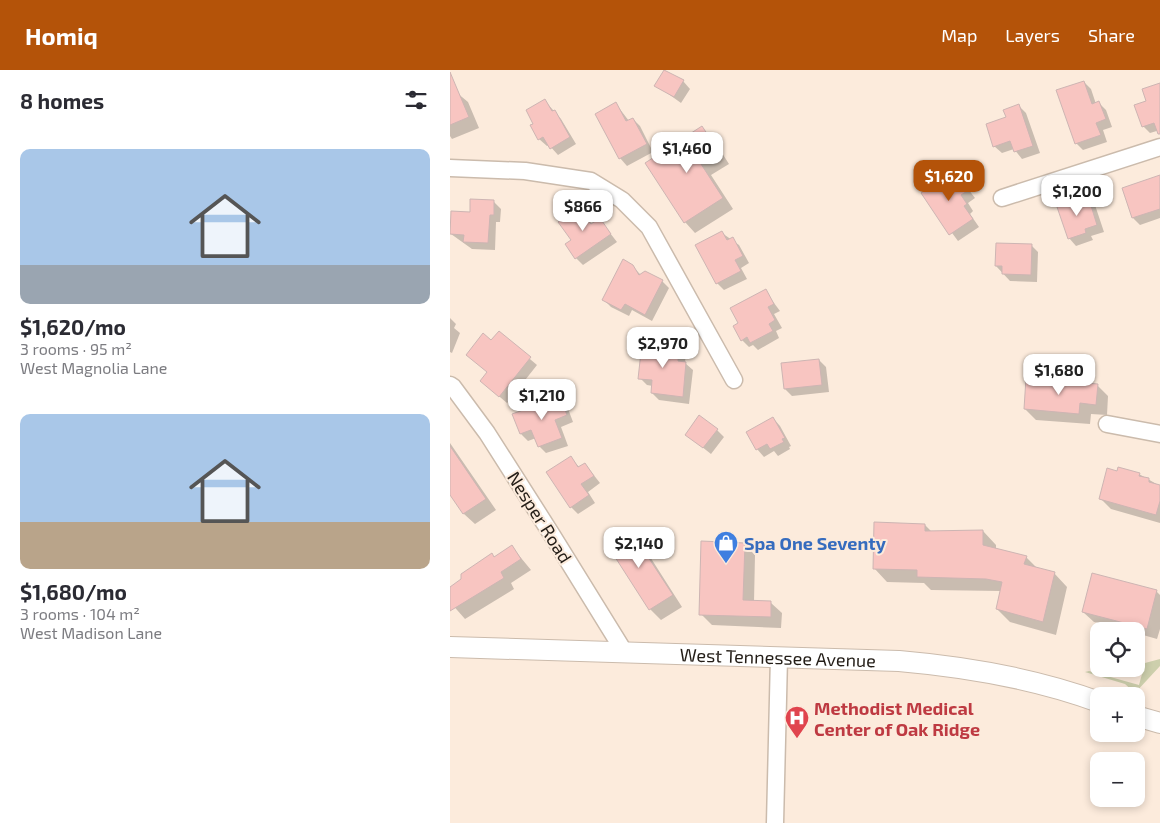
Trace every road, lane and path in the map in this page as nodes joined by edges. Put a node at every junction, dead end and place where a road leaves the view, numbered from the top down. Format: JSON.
{"nodes":[{"id":1,"x":1160,"y":147,"type":"edge"},
{"id":2,"x":450,"y":168,"type":"edge"},
{"id":3,"x":1002,"y":198,"type":"dead end"},
{"id":4,"x":734,"y":380,"type":"dead end"},
{"id":5,"x":450,"y":385,"type":"edge"},
{"id":6,"x":1107,"y":424,"type":"dead end"},
{"id":7,"x":1160,"y":434,"type":"edge"},
{"id":8,"x":450,"y":647,"type":"edge"},
{"id":9,"x":625,"y":653,"type":"junction"},
{"id":10,"x":779,"y":657,"type":"junction"},
{"id":11,"x":1090,"y":699,"type":"edge"},
{"id":12,"x":1145,"y":719,"type":"edge"},
{"id":13,"x":1160,"y":723,"type":"edge"},
{"id":14,"x":775,"y":823,"type":"edge"}],
"edges":[{"from":1,"to":3,"type":"street"},
{"from":2,"to":4,"type":"street"},
{"from":5,"to":9,"type":"street","name":"Nesper Road"},
{"from":6,"to":7,"type":"street"},
{"from":8,"to":9,"type":"street","name":"West Tennessee Avenue"},
{"from":9,"to":10,"type":"street","name":"West Tennessee Avenue"},
{"from":10,"to":11,"type":"street","name":"West Tennessee Avenue"},
{"from":10,"to":14,"type":"street"},
{"from":12,"to":13,"type":"street"}]}
